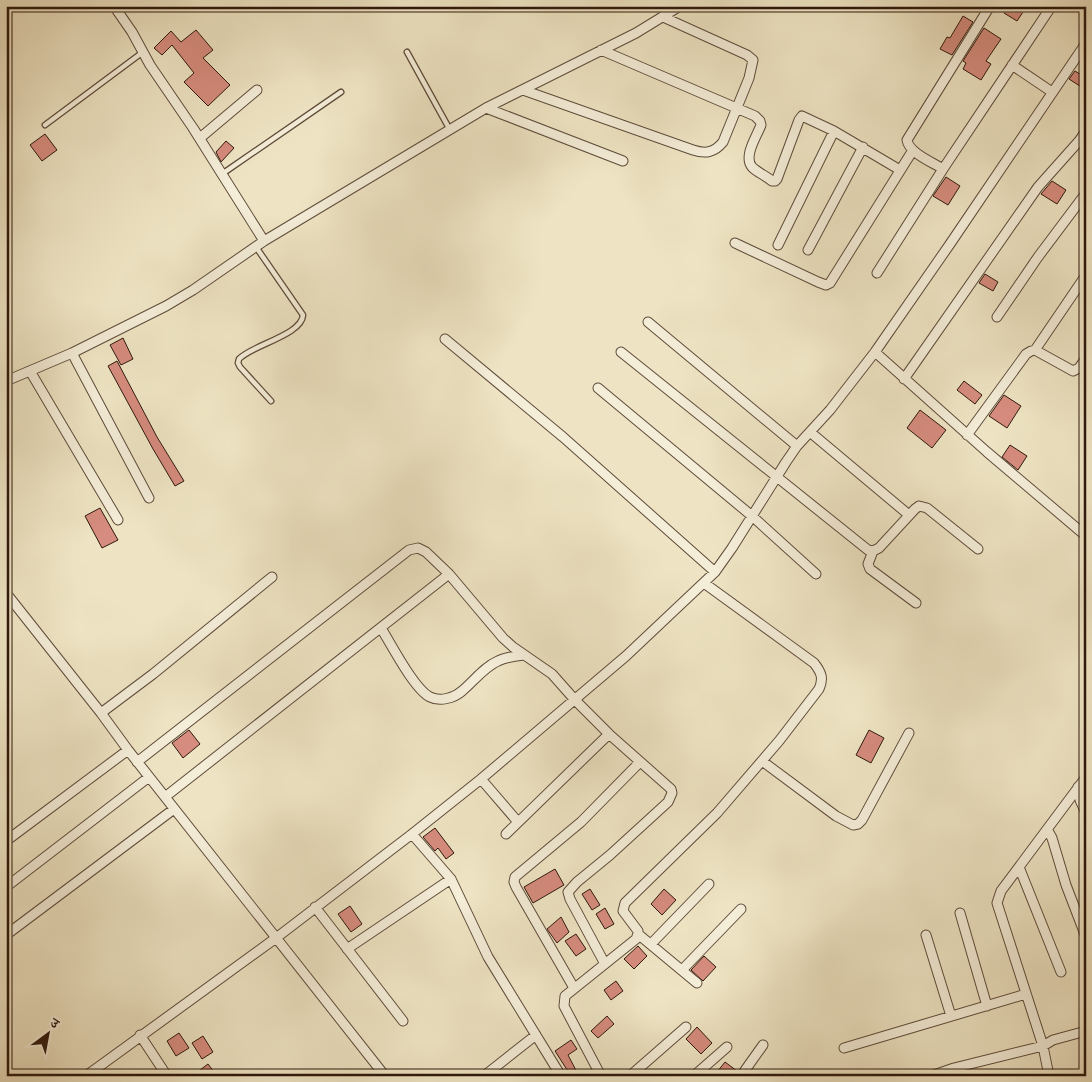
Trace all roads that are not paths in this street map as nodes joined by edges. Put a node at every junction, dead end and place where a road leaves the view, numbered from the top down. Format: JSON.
{"nodes":[{"id":1,"x":114,"y":6,"type":"edge"},
{"id":2,"x":680,"y":6,"type":"edge"},
{"id":3,"x":990,"y":6,"type":"edge"},
{"id":4,"x":1051,"y":7,"type":"edge"},
{"id":5,"x":663,"y":17,"type":"junction"},
{"id":6,"x":1086,"y":43,"type":"edge"},
{"id":7,"x":601,"y":50,"type":"junction"},
{"id":8,"x":143,"y":52,"type":"junction"},
{"id":9,"x":407,"y":52,"type":"dead end"},
{"id":10,"x":1012,"y":65,"type":"junction"},
{"id":11,"x":257,"y":90,"type":"dead end"},
{"id":12,"x":523,"y":90,"type":"junction"},
{"id":13,"x":341,"y":92,"type":"dead end"},
{"id":14,"x":1052,"y":92,"type":"junction"},
{"id":15,"x":486,"y":108,"type":"junction"},
{"id":16,"x":737,"y":108,"type":"junction"},
{"id":17,"x":45,"y":125,"type":"dead end"},
{"id":18,"x":450,"y":130,"type":"junction"},
{"id":19,"x":834,"y":131,"type":"junction"},
{"id":20,"x":1086,"y":131,"type":"edge"},
{"id":21,"x":200,"y":138,"type":"junction"},
{"id":22,"x":863,"y":147,"type":"junction"},
{"id":23,"x":913,"y":150,"type":"junction"},
{"id":24,"x":623,"y":161,"type":"dead end"},
{"id":25,"x":942,"y":169,"type":"junction"},
{"id":26,"x":900,"y":170,"type":"junction"},
{"id":27,"x":222,"y":174,"type":"junction"},
{"id":28,"x":1086,"y":193,"type":"edge"},
{"id":29,"x":264,"y":240,"type":"junction"},
{"id":30,"x":735,"y":243,"type":"dead end"},
{"id":31,"x":778,"y":245,"type":"dead end"},
{"id":32,"x":256,"y":247,"type":"junction"},
{"id":33,"x":808,"y":250,"type":"dead end"},
{"id":34,"x":877,"y":273,"type":"dead end"},
{"id":35,"x":1086,"y":275,"type":"edge"},
{"id":36,"x":998,"y":317,"type":"dead end"},
{"id":37,"x":648,"y":322,"type":"dead end"},
{"id":38,"x":445,"y":339,"type":"dead end"},
{"id":39,"x":1035,"y":350,"type":"junction"},
{"id":40,"x":621,"y":352,"type":"dead end"},
{"id":41,"x":874,"y":352,"type":"junction"},
{"id":42,"x":72,"y":353,"type":"junction"},
{"id":43,"x":1086,"y":358,"type":"edge"},
{"id":44,"x":30,"y":371,"type":"junction"},
{"id":45,"x":904,"y":379,"type":"junction"},
{"id":46,"x":6,"y":381,"type":"edge"},
{"id":47,"x":598,"y":388,"type":"dead end"},
{"id":48,"x":271,"y":401,"type":"dead end"},
{"id":49,"x":810,"y":432,"type":"junction"},
{"id":50,"x":967,"y":435,"type":"junction"},
{"id":51,"x":797,"y":446,"type":"junction"},
{"id":52,"x":776,"y":477,"type":"junction"},
{"id":53,"x":149,"y":498,"type":"dead end"},
{"id":54,"x":909,"y":515,"type":"junction"},
{"id":55,"x":752,"y":516,"type":"junction"},
{"id":56,"x":118,"y":520,"type":"dead end"},
{"id":57,"x":1086,"y":536,"type":"edge"},
{"id":58,"x":978,"y":549,"type":"dead end"},
{"id":59,"x":873,"y":551,"type":"junction"},
{"id":60,"x":715,"y":572,"type":"junction"},
{"id":61,"x":449,"y":574,"type":"junction"},
{"id":62,"x":816,"y":574,"type":"dead end"},
{"id":63,"x":272,"y":577,"type":"dead end"},
{"id":64,"x":704,"y":583,"type":"junction"},
{"id":65,"x":6,"y":593,"type":"edge"},
{"id":66,"x":916,"y":603,"type":"dead end"},
{"id":67,"x":381,"y":628,"type":"junction"},
{"id":68,"x":524,"y":655,"type":"junction"},
{"id":69,"x":575,"y":700,"type":"junction"},
{"id":70,"x":101,"y":713,"type":"junction"},
{"id":71,"x":909,"y":733,"type":"dead end"},
{"id":72,"x":609,"y":734,"type":"junction"},
{"id":73,"x":128,"y":750,"type":"junction"},
{"id":74,"x":762,"y":761,"type":"junction"},
{"id":75,"x":137,"y":762,"type":"junction"},
{"id":76,"x":640,"y":762,"type":"junction"},
{"id":77,"x":150,"y":777,"type":"junction"},
{"id":78,"x":1086,"y":777,"type":"edge"},
{"id":79,"x":481,"y":779,"type":"junction"},
{"id":80,"x":1078,"y":787,"type":"junction"},
{"id":81,"x":165,"y":797,"type":"junction"},
{"id":82,"x":174,"y":809,"type":"junction"},
{"id":83,"x":1086,"y":813,"type":"edge"},
{"id":84,"x":518,"y":822,"type":"junction"},
{"id":85,"x":1047,"y":829,"type":"junction"},
{"id":86,"x":412,"y":834,"type":"junction"},
{"id":87,"x":506,"y":834,"type":"dead end"},
{"id":88,"x":6,"y":841,"type":"edge"},
{"id":89,"x":1019,"y":867,"type":"junction"},
{"id":90,"x":451,"y":879,"type":"junction"},
{"id":91,"x":709,"y":884,"type":"dead end"},
{"id":92,"x":6,"y":887,"type":"edge"},
{"id":93,"x":315,"y":907,"type":"junction"},
{"id":94,"x":741,"y":908,"type":"dead end"},
{"id":95,"x":960,"y":913,"type":"dead end"},
{"id":96,"x":638,"y":934,"type":"junction"},
{"id":97,"x":6,"y":935,"type":"edge"},
{"id":98,"x":926,"y":935,"type":"dead end"},
{"id":99,"x":1086,"y":937,"type":"edge"},
{"id":100,"x":276,"y":938,"type":"junction"},
{"id":101,"x":651,"y":944,"type":"junction"},
{"id":102,"x":347,"y":949,"type":"junction"},
{"id":103,"x":605,"y":964,"type":"junction"},
{"id":104,"x":682,"y":970,"type":"junction"},
{"id":105,"x":1061,"y":972,"type":"dead end"},
{"id":106,"x":696,"y":983,"type":"dead end"},
{"id":107,"x":574,"y":988,"type":"junction"},
{"id":108,"x":1026,"y":994,"type":"junction"},
{"id":109,"x":987,"y":1006,"type":"junction"},
{"id":110,"x":951,"y":1016,"type":"junction"},
{"id":111,"x":403,"y":1021,"type":"dead end"},
{"id":112,"x":686,"y":1026,"type":"dead end"},
{"id":113,"x":1086,"y":1031,"type":"edge"},
{"id":114,"x":140,"y":1035,"type":"junction"},
{"id":115,"x":536,"y":1035,"type":"junction"},
{"id":116,"x":763,"y":1045,"type":"dead end"},
{"id":117,"x":1043,"y":1046,"type":"junction"},
{"id":118,"x":727,"y":1047,"type":"dead end"},
{"id":119,"x":844,"y":1048,"type":"dead end"},
{"id":120,"x":86,"y":1076,"type":"edge"},
{"id":121,"x":167,"y":1076,"type":"edge"},
{"id":122,"x":385,"y":1076,"type":"edge"},
{"id":123,"x":484,"y":1076,"type":"edge"},
{"id":124,"x":561,"y":1076,"type":"edge"},
{"id":125,"x":601,"y":1076,"type":"edge"},
{"id":126,"x":630,"y":1076,"type":"edge"},
{"id":127,"x":694,"y":1076,"type":"edge"},
{"id":128,"x":741,"y":1076,"type":"edge"},
{"id":129,"x":931,"y":1076,"type":"edge"},
{"id":130,"x":1048,"y":1076,"type":"edge"}],
"edges":[{"from":1,"to":8,"type":"street"},
{"from":2,"to":5,"type":"street"},
{"from":3,"to":23,"type":"street"},
{"from":4,"to":10,"type":"street"},
{"from":5,"to":7,"type":"street"},
{"from":5,"to":16,"type":"street"},
{"from":6,"to":14,"type":"street"},
{"from":7,"to":12,"type":"street"},
{"from":7,"to":16,"type":"street"},
{"from":8,"to":17,"type":"lane"},
{"from":8,"to":21,"type":"street"},
{"from":9,"to":18,"type":"lane"},
{"from":10,"to":14,"type":"street"},
{"from":10,"to":25,"type":"street"},
{"from":11,"to":21,"type":"street"},
{"from":12,"to":15,"type":"street"},
{"from":12,"to":16,"type":"street"},
{"from":13,"to":27,"type":"lane"},
{"from":14,"to":41,"type":"street"},
{"from":15,"to":18,"type":"street"},
{"from":15,"to":24,"type":"street"},
{"from":16,"to":19,"type":"street"},
{"from":18,"to":29,"type":"street"},
{"from":19,"to":22,"type":"street"},
{"from":19,"to":31,"type":"street"},
{"from":20,"to":45,"type":"street"},
{"from":21,"to":27,"type":"street"},
{"from":22,"to":26,"type":"street"},
{"from":22,"to":33,"type":"street"},
{"from":23,"to":25,"type":"street"},
{"from":23,"to":26,"type":"street"},
{"from":25,"to":34,"type":"street"},
{"from":26,"to":30,"type":"street"},
{"from":27,"to":29,"type":"street"},
{"from":28,"to":36,"type":"street"},
{"from":29,"to":32,"type":"street"},
{"from":32,"to":42,"type":"street"},
{"from":32,"to":48,"type":"lane"},
{"from":35,"to":39,"type":"street"},
{"from":37,"to":51,"type":"street"},
{"from":38,"to":60,"type":"street"},
{"from":39,"to":43,"type":"street"},
{"from":39,"to":50,"type":"street"},
{"from":40,"to":52,"type":"street"},
{"from":41,"to":45,"type":"street"},
{"from":41,"to":49,"type":"street"},
{"from":42,"to":44,"type":"street"},
{"from":42,"to":53,"type":"street"},
{"from":44,"to":46,"type":"street"},
{"from":44,"to":56,"type":"street"},
{"from":45,"to":50,"type":"street"},
{"from":47,"to":55,"type":"street"},
{"from":49,"to":51,"type":"street"},
{"from":49,"to":54,"type":"street"},
{"from":50,"to":57,"type":"street"},
{"from":51,"to":52,"type":"street"},
{"from":52,"to":55,"type":"street"},
{"from":52,"to":59,"type":"street"},
{"from":54,"to":58,"type":"street"},
{"from":54,"to":59,"type":"street"},
{"from":55,"to":60,"type":"street"},
{"from":55,"to":62,"type":"street"},
{"from":59,"to":66,"type":"street"},
{"from":60,"to":64,"type":"street"},
{"from":61,"to":67,"type":"street"},
{"from":61,"to":68,"type":"street"},
{"from":61,"to":75,"type":"street"},
{"from":63,"to":70,"type":"street"},
{"from":64,"to":69,"type":"street"},
{"from":64,"to":74,"type":"street"},
{"from":65,"to":70,"type":"street"},
{"from":67,"to":68,"type":"street"},
{"from":67,"to":81,"type":"street"},
{"from":68,"to":69,"type":"street"},
{"from":69,"to":72,"type":"street"},
{"from":69,"to":79,"type":"street"},
{"from":70,"to":73,"type":"street"},
{"from":71,"to":74,"type":"street"},
{"from":72,"to":76,"type":"street"},
{"from":72,"to":84,"type":"street"},
{"from":73,"to":75,"type":"street"},
{"from":73,"to":88,"type":"street"},
{"from":74,"to":96,"type":"street"},
{"from":75,"to":77,"type":"street"},
{"from":76,"to":103,"type":"street"},
{"from":76,"to":107,"type":"street"},
{"from":77,"to":81,"type":"street"},
{"from":77,"to":92,"type":"street"},
{"from":78,"to":80,"type":"street"},
{"from":79,"to":84,"type":"street"},
{"from":79,"to":86,"type":"street"},
{"from":80,"to":83,"type":"street"},
{"from":80,"to":85,"type":"street"},
{"from":81,"to":82,"type":"street"},
{"from":82,"to":97,"type":"street"},
{"from":82,"to":100,"type":"street"},
{"from":84,"to":87,"type":"street"},
{"from":85,"to":89,"type":"street"},
{"from":85,"to":99,"type":"street"},
{"from":86,"to":90,"type":"street"},
{"from":86,"to":93,"type":"street"},
{"from":89,"to":105,"type":"street"},
{"from":89,"to":108,"type":"street"},
{"from":90,"to":102,"type":"street"},
{"from":90,"to":115,"type":"street"},
{"from":91,"to":101,"type":"street"},
{"from":93,"to":100,"type":"street"},
{"from":93,"to":102,"type":"street"},
{"from":94,"to":104,"type":"street"},
{"from":95,"to":109,"type":"street"},
{"from":96,"to":101,"type":"street"},
{"from":96,"to":103,"type":"street"},
{"from":98,"to":110,"type":"street"},
{"from":100,"to":114,"type":"street"},
{"from":100,"to":122,"type":"street"},
{"from":101,"to":104,"type":"street"},
{"from":102,"to":111,"type":"street"},
{"from":103,"to":107,"type":"street"},
{"from":104,"to":106,"type":"street"},
{"from":107,"to":125,"type":"street"},
{"from":108,"to":109,"type":"street"},
{"from":108,"to":117,"type":"street"},
{"from":109,"to":110,"type":"street"},
{"from":110,"to":119,"type":"street"},
{"from":112,"to":126,"type":"street"},
{"from":113,"to":117,"type":"street"},
{"from":114,"to":120,"type":"street"},
{"from":114,"to":121,"type":"street"},
{"from":115,"to":123,"type":"street"},
{"from":115,"to":124,"type":"street"},
{"from":116,"to":128,"type":"street"},
{"from":117,"to":129,"type":"street"},
{"from":117,"to":130,"type":"street"},
{"from":118,"to":127,"type":"street"}]}
